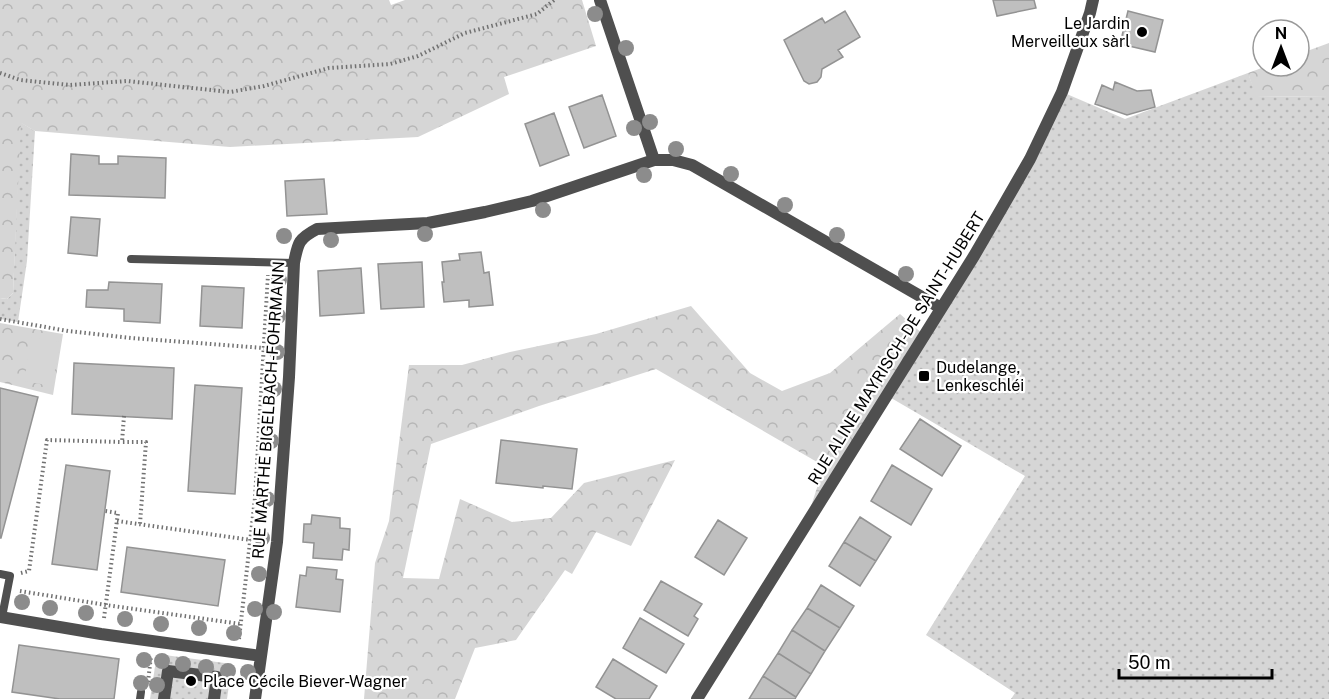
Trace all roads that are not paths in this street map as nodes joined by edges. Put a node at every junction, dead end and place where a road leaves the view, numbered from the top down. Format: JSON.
{"nodes":[{"id":1,"x":600,"y":0,"type":"edge"},
{"id":2,"x":1093,"y":0,"type":"edge"},
{"id":3,"x":654,"y":160,"type":"junction"},
{"id":4,"x":131,"y":259,"type":"dead end"},
{"id":5,"x":294,"y":263,"type":"junction"},
{"id":6,"x":941,"y":308,"type":"junction"},
{"id":7,"x":0,"y":574,"type":"edge"},
{"id":8,"x":1,"y":617,"type":"edge"},
{"id":9,"x":261,"y":656,"type":"junction"},
{"id":10,"x":164,"y":699,"type":"edge"},
{"id":11,"x":214,"y":699,"type":"edge"},
{"id":12,"x":255,"y":699,"type":"edge"},
{"id":13,"x":697,"y":699,"type":"edge"}],
"edges":[{"from":1,"to":3,"type":"street"},
{"from":2,"to":6,"type":"street","name":"RUE ALINE MAYRISCH-DE SAINT-HUBERT"},
{"from":3,"to":5,"type":"street","name":"RUE MARTHE BIGELBACH-FOHRMANN"},
{"from":3,"to":6,"type":"street","name":"RUE MARTHE BIGELBACH-FOHRMANN"},
{"from":4,"to":5,"type":"lane"},
{"from":5,"to":9,"type":"street","name":"RUE MARTHE BIGELBACH-FOHRMANN"},
{"from":6,"to":13,"type":"street","name":"RUE ALINE MAYRISCH-DE SAINT-HUBERT"},
{"from":7,"to":8,"type":"lane"},
{"from":8,"to":9,"type":"street"},
{"from":9,"to":12,"type":"street","name":"RUE MARTHE BIGELBACH-FOHRMANN"},
{"from":10,"to":11,"type":"street"}]}
